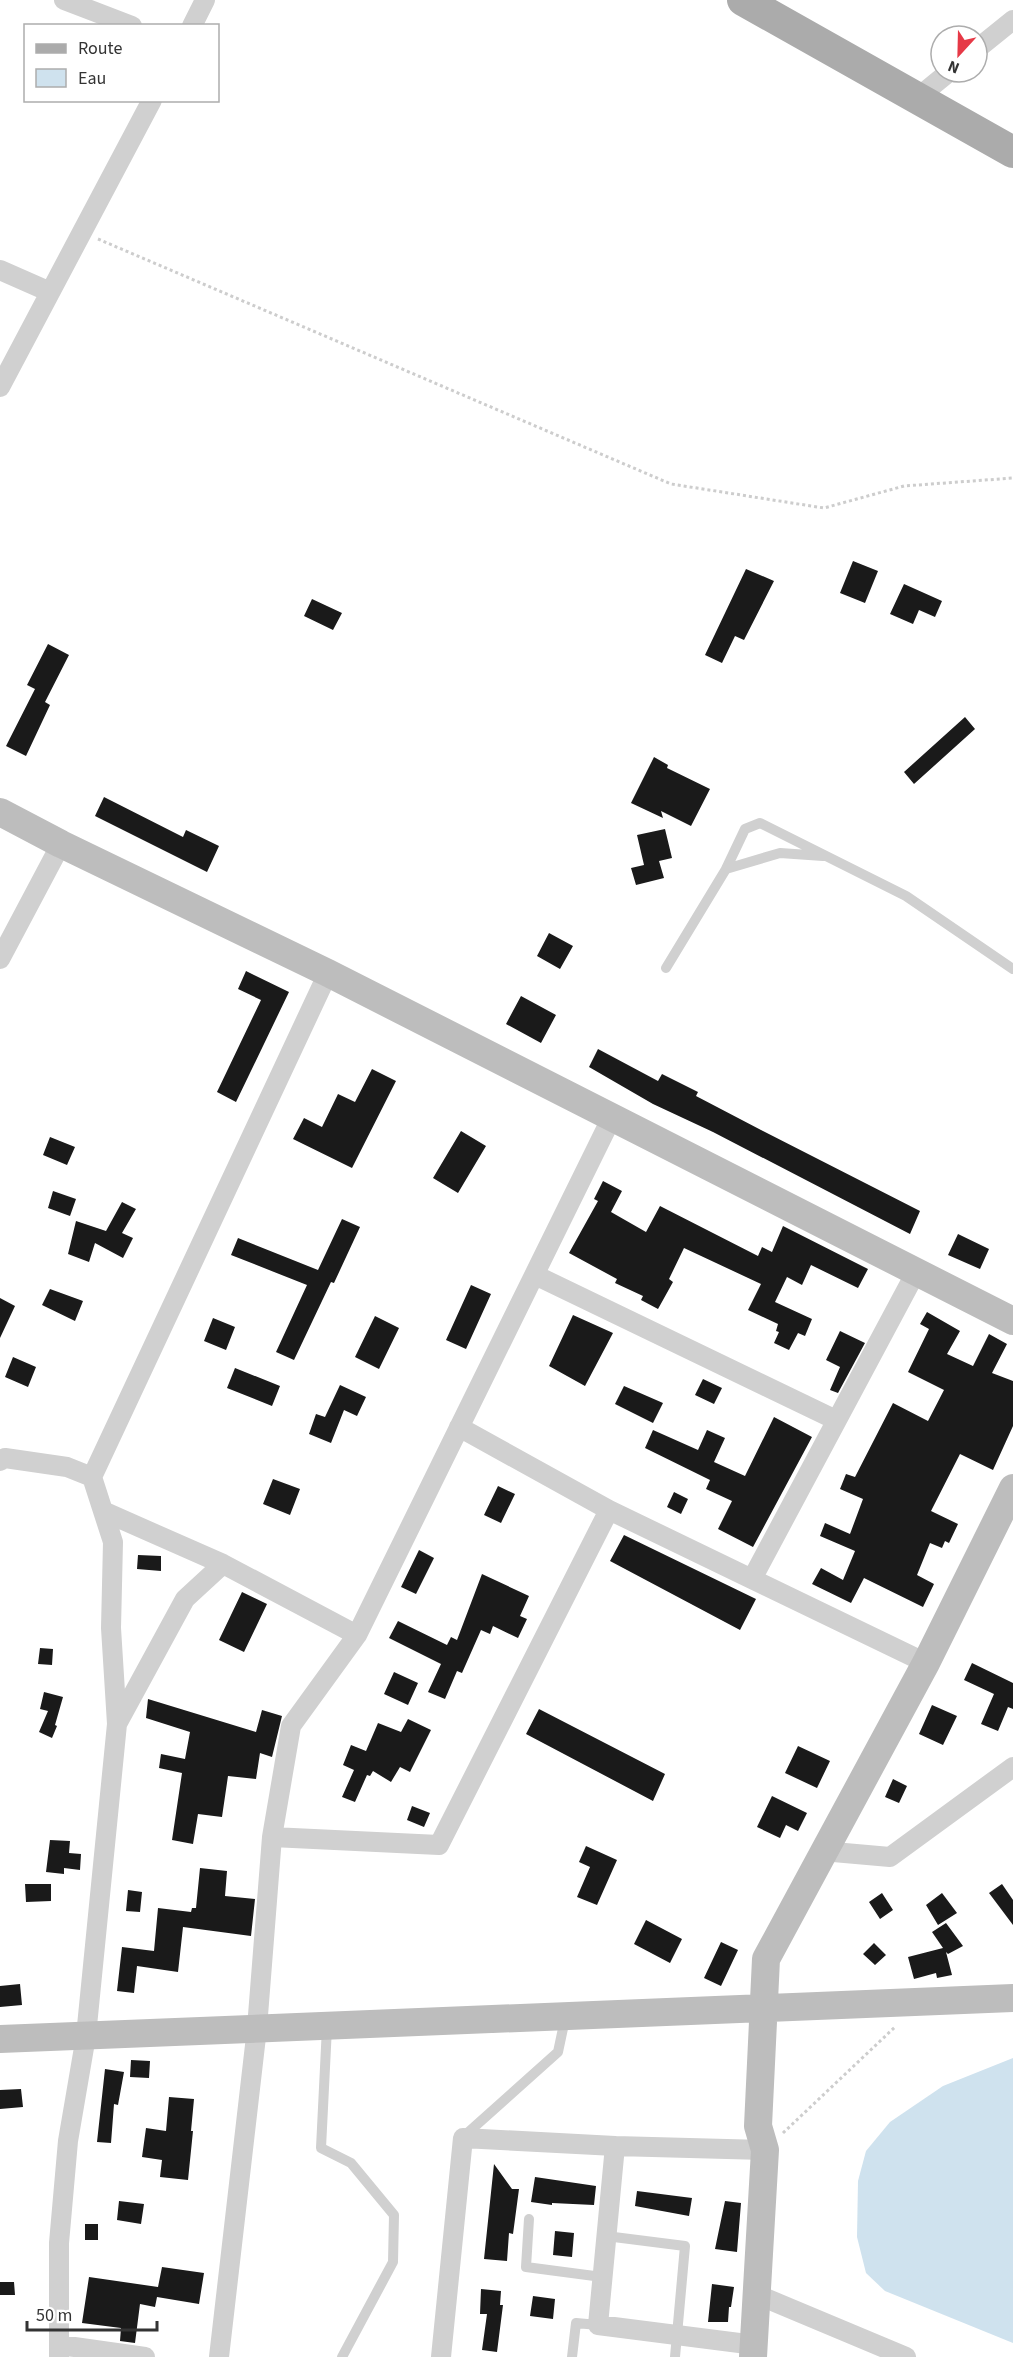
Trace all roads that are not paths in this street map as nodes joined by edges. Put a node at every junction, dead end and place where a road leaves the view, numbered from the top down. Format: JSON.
{"nodes":[{"id":1,"x":64,"y":0,"type":"edge"},
{"id":2,"x":205,"y":0,"type":"edge"},
{"id":3,"x":743,"y":0,"type":"edge"},
{"id":4,"x":1013,"y":20,"type":"edge"},
{"id":5,"x":127,"y":24,"type":"edge"},
{"id":6,"x":193,"y":24,"type":"edge"},
{"id":7,"x":989,"y":39,"type":"edge"},
{"id":8,"x":935,"y":84,"type":"edge"},
{"id":9,"x":916,"y":99,"type":"junction"},
{"id":10,"x":151,"y":102,"type":"edge"},
{"id":11,"x":1013,"y":152,"type":"edge"},
{"id":12,"x":0,"y":270,"type":"edge"},
{"id":13,"x":50,"y":292,"type":"junction"},
{"id":14,"x":0,"y":387,"type":"edge"},
{"id":15,"x":0,"y":812,"type":"edge"},
{"id":16,"x":61,"y":844,"type":"junction"},
{"id":17,"x":829,"y":856,"type":"junction"},
{"id":18,"x":726,"y":869,"type":"junction"},
{"id":19,"x":0,"y":959,"type":"edge"},
{"id":20,"x":666,"y":968,"type":"dead end"},
{"id":21,"x":1013,"y":969,"type":"edge"},
{"id":22,"x":328,"y":973,"type":"junction"},
{"id":23,"x":611,"y":1119,"type":"junction"},
{"id":24,"x":916,"y":1272,"type":"junction"},
{"id":25,"x":535,"y":1275,"type":"junction"},
{"id":26,"x":1013,"y":1321,"type":"edge"},
{"id":27,"x":836,"y":1420,"type":"junction"},
{"id":28,"x":459,"y":1427,"type":"junction"},
{"id":29,"x":0,"y":1461,"type":"edge"},
{"id":30,"x":92,"y":1477,"type":"junction"},
{"id":31,"x":1013,"y":1488,"type":"edge"},
{"id":32,"x":609,"y":1510,"type":"junction"},
{"id":33,"x":105,"y":1512,"type":"junction"},
{"id":34,"x":223,"y":1564,"type":"junction"},
{"id":35,"x":752,"y":1579,"type":"junction"},
{"id":36,"x":357,"y":1635,"type":"junction"},
{"id":37,"x":926,"y":1663,"type":"junction"},
{"id":38,"x":117,"y":1724,"type":"junction"},
{"id":39,"x":1013,"y":1767,"type":"edge"},
{"id":40,"x":272,"y":1837,"type":"junction"},
{"id":41,"x":822,"y":1851,"type":"junction"},
{"id":42,"x":1013,"y":1997,"type":"edge"},
{"id":43,"x":764,"y":2008,"type":"junction"},
{"id":44,"x":566,"y":2016,"type":"junction"},
{"id":45,"x":327,"y":2025,"type":"junction"},
{"id":46,"x":257,"y":2028,"type":"junction"},
{"id":47,"x":86,"y":2036,"type":"junction"},
{"id":48,"x":0,"y":2039,"type":"edge"},
{"id":49,"x":462,"y":2138,"type":"junction"},
{"id":50,"x":615,"y":2146,"type":"junction"},
{"id":51,"x":765,"y":2150,"type":"junction"},
{"id":52,"x":529,"y":2219,"type":"dead end"},
{"id":53,"x":606,"y":2236,"type":"junction"},
{"id":54,"x":602,"y":2277,"type":"junction"},
{"id":55,"x":758,"y":2295,"type":"junction"},
{"id":56,"x":598,"y":2325,"type":"junction"},
{"id":57,"x":678,"y":2335,"type":"junction"},
{"id":58,"x":59,"y":2351,"type":"edge"},
{"id":59,"x":754,"y":2351,"type":"edge"},
{"id":60,"x":145,"y":2357,"type":"edge"},
{"id":61,"x":219,"y":2357,"type":"edge"},
{"id":62,"x":342,"y":2357,"type":"edge"},
{"id":63,"x":441,"y":2357,"type":"edge"},
{"id":64,"x":572,"y":2357,"type":"edge"},
{"id":65,"x":675,"y":2357,"type":"edge"},
{"id":66,"x":906,"y":2357,"type":"edge"}],
"edges":[{"from":1,"to":5,"type":"street"},
{"from":2,"to":6,"type":"street"},
{"from":3,"to":9,"type":"main road"},
{"from":4,"to":7,"type":"street"},
{"from":8,"to":9,"type":"street"},
{"from":9,"to":11,"type":"main road"},
{"from":10,"to":13,"type":"street"},
{"from":12,"to":13,"type":"street"},
{"from":13,"to":14,"type":"street"},
{"from":15,"to":16,"type":"street"},
{"from":16,"to":19,"type":"street"},
{"from":16,"to":22,"type":"street"},
{"from":17,"to":18,"type":"lane"},
{"from":17,"to":18,"type":"lane"},
{"from":17,"to":21,"type":"lane"},
{"from":18,"to":20,"type":"lane"},
{"from":22,"to":23,"type":"street"},
{"from":22,"to":30,"type":"street"},
{"from":23,"to":24,"type":"street"},
{"from":23,"to":25,"type":"street"},
{"from":24,"to":26,"type":"street"},
{"from":24,"to":27,"type":"street"},
{"from":25,"to":27,"type":"street"},
{"from":25,"to":28,"type":"street"},
{"from":27,"to":35,"type":"street"},
{"from":28,"to":32,"type":"street"},
{"from":28,"to":36,"type":"street"},
{"from":29,"to":30,"type":"street"},
{"from":30,"to":33,"type":"street"},
{"from":31,"to":37,"type":"street"},
{"from":32,"to":35,"type":"street"},
{"from":32,"to":40,"type":"street"},
{"from":33,"to":34,"type":"street"},
{"from":33,"to":38,"type":"street"},
{"from":34,"to":36,"type":"street"},
{"from":34,"to":38,"type":"street"},
{"from":35,"to":37,"type":"street"},
{"from":36,"to":40,"type":"street"},
{"from":37,"to":41,"type":"street"},
{"from":38,"to":47,"type":"street"},
{"from":39,"to":41,"type":"street"},
{"from":40,"to":46,"type":"street"},
{"from":41,"to":43,"type":"street"},
{"from":42,"to":43,"type":"street"},
{"from":43,"to":44,"type":"street"},
{"from":43,"to":51,"type":"street"},
{"from":44,"to":45,"type":"street"},
{"from":44,"to":49,"type":"lane"},
{"from":45,"to":46,"type":"street"},
{"from":45,"to":62,"type":"lane"},
{"from":46,"to":47,"type":"street"},
{"from":46,"to":61,"type":"street"},
{"from":47,"to":48,"type":"street"},
{"from":47,"to":58,"type":"street"},
{"from":49,"to":50,"type":"street"},
{"from":49,"to":63,"type":"street"},
{"from":50,"to":51,"type":"street"},
{"from":50,"to":53,"type":"street"},
{"from":51,"to":55,"type":"street"},
{"from":52,"to":54,"type":"lane"},
{"from":53,"to":54,"type":"street"},
{"from":53,"to":57,"type":"lane"},
{"from":54,"to":56,"type":"street"},
{"from":55,"to":59,"type":"street"},
{"from":55,"to":66,"type":"street"},
{"from":56,"to":57,"type":"street"},
{"from":56,"to":64,"type":"lane"},
{"from":57,"to":59,"type":"street"},
{"from":57,"to":65,"type":"lane"},
{"from":58,"to":60,"type":"street"}]}
